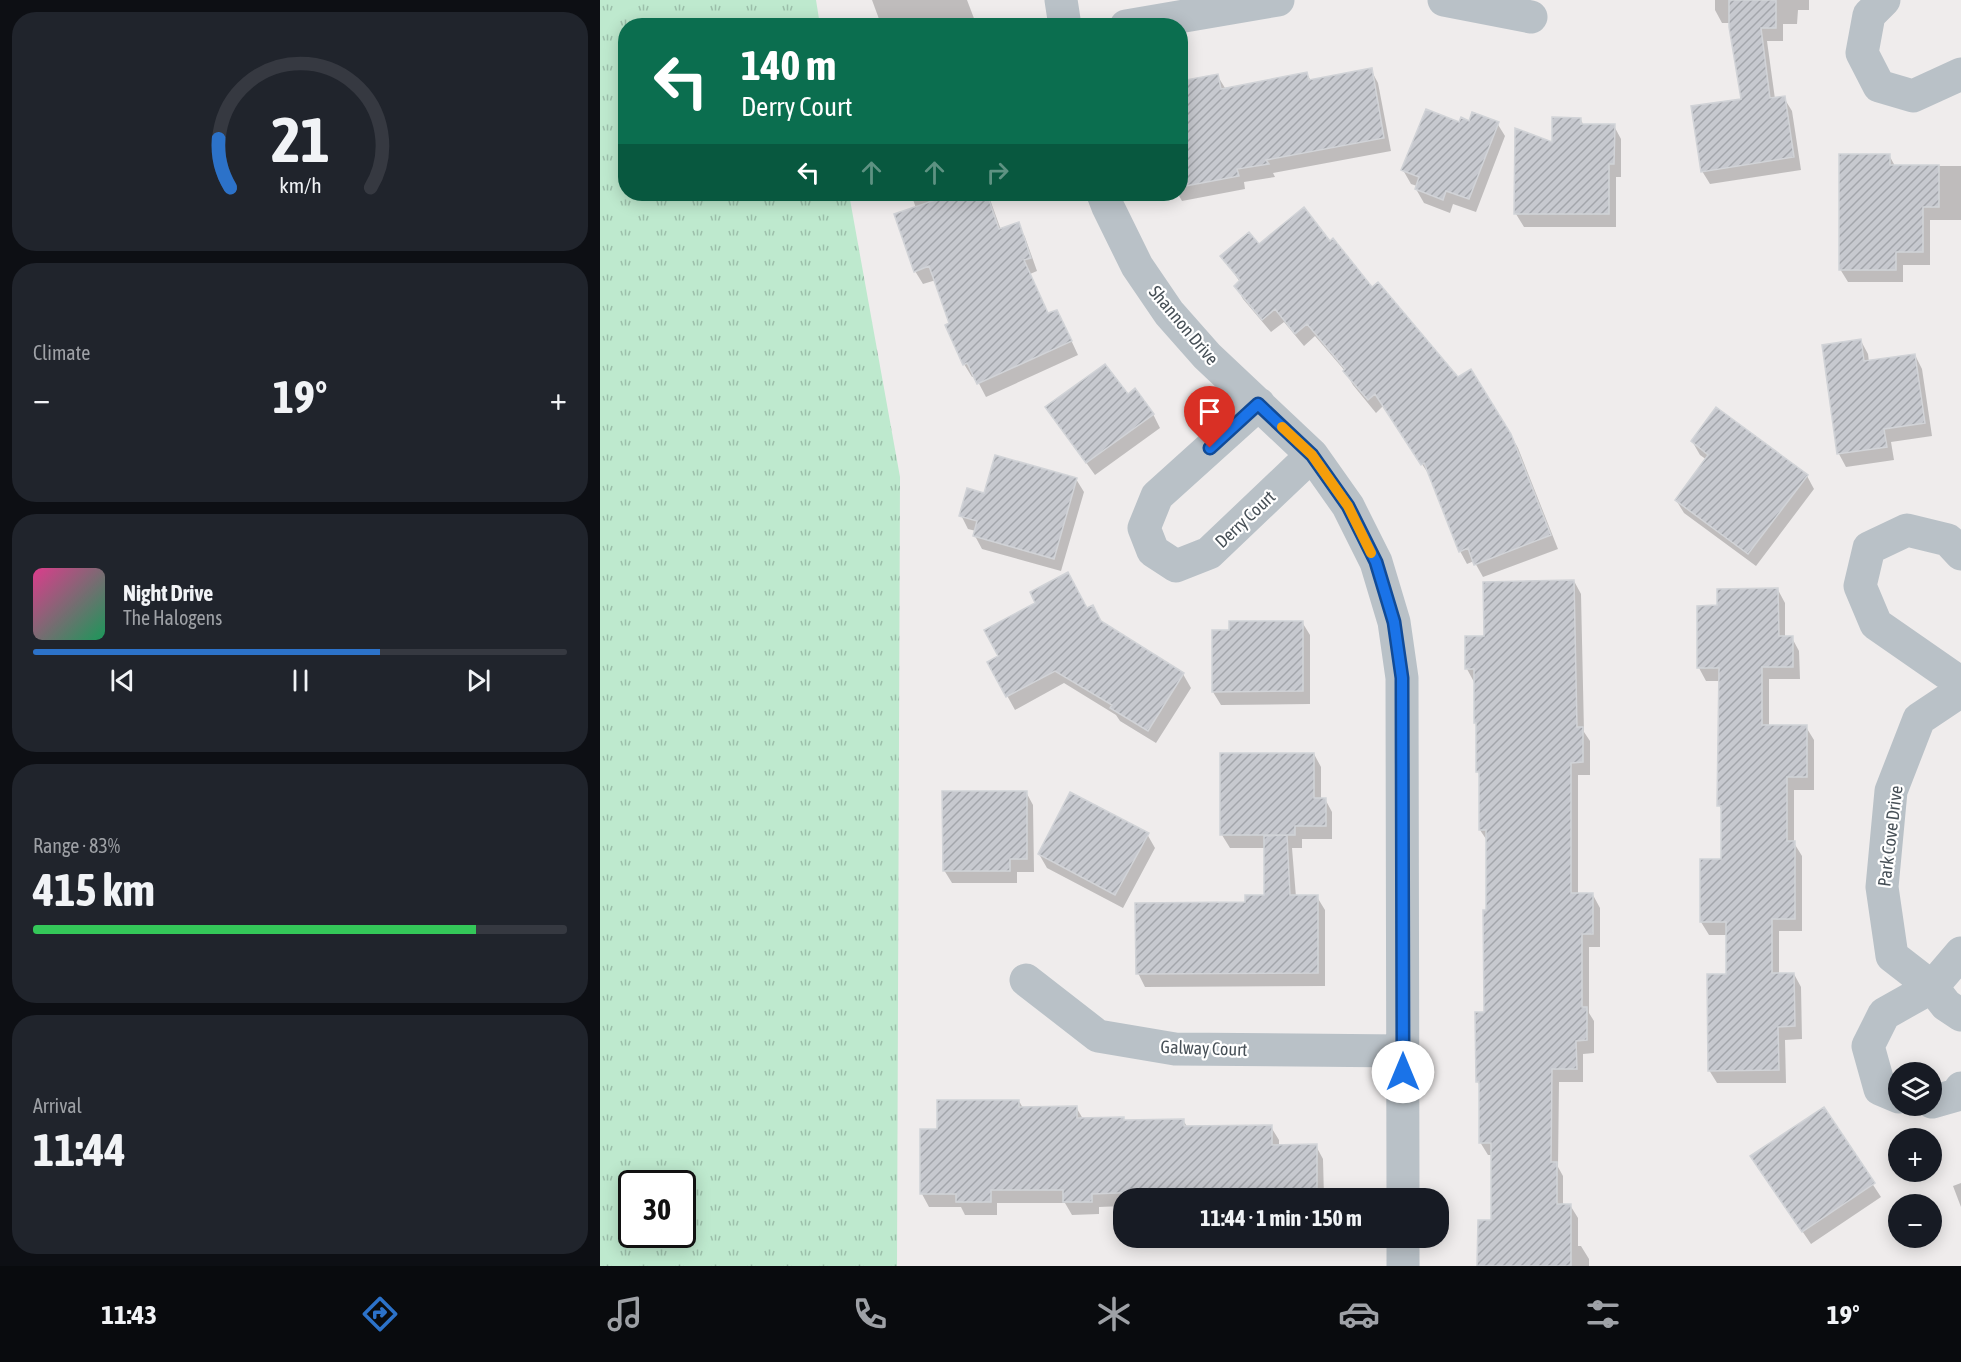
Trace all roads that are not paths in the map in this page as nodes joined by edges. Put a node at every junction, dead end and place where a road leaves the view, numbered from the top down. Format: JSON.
{"nodes":[{"id":1,"x":1060,"y":0,"type":"edge"},
{"id":2,"x":1278,"y":0,"type":"edge"},
{"id":3,"x":1444,"y":0,"type":"edge"},
{"id":4,"x":1884,"y":0,"type":"edge"},
{"id":5,"x":1531,"y":17,"type":"dead end"},
{"id":6,"x":1063,"y":18,"type":"edge"},
{"id":7,"x":1173,"y":18,"type":"edge"},
{"id":8,"x":1961,"y":74,"type":"edge"},
{"id":9,"x":1106,"y":201,"type":"edge"},
{"id":10,"x":1258,"y":404,"type":"junction"},
{"id":11,"x":1312,"y":455,"type":"junction"},
{"id":12,"x":1961,"y":554,"type":"edge"},
{"id":13,"x":1961,"y":683,"type":"edge"},
{"id":14,"x":1961,"y":691,"type":"edge"},
{"id":15,"x":1961,"y":953,"type":"edge"},
{"id":16,"x":1026,"y":980,"type":"dead end"},
{"id":17,"x":1932,"y":987,"type":"junction"},
{"id":18,"x":1961,"y":1015,"type":"edge"},
{"id":19,"x":1403,"y":1050,"type":"junction"},
{"id":20,"x":1961,"y":1088,"type":"edge"},
{"id":21,"x":1888,"y":1092,"type":"edge"},
{"id":22,"x":1942,"y":1099,"type":"edge"},
{"id":23,"x":1403,"y":1188,"type":"edge"},
{"id":24,"x":1403,"y":1248,"type":"edge"},
{"id":25,"x":1403,"y":1266,"type":"edge"}],
"edges":[{"from":1,"to":6,"type":"street"},
{"from":2,"to":7,"type":"street"},
{"from":3,"to":5,"type":"street"},
{"from":4,"to":8,"type":"street"},
{"from":9,"to":10,"type":"street","name":"Shannon Drive"},
{"from":10,"to":11,"type":"street","name":"Shannon Drive"},
{"from":10,"to":11,"type":"street","name":"Derry Court"},
{"from":11,"to":19,"type":"street","name":"Shannon Drive"},
{"from":12,"to":13,"type":"street"},
{"from":14,"to":17,"type":"street","name":"Park Cove Drive"},
{"from":15,"to":17,"type":"street"},
{"from":16,"to":19,"type":"street","name":"Galway Court"},
{"from":17,"to":18,"type":"street","name":"Park Cove Drive"},
{"from":17,"to":21,"type":"street"},
{"from":19,"to":23,"type":"street","name":"Shannon Drive"},
{"from":20,"to":22,"type":"street"},
{"from":24,"to":25,"type":"street"}]}
